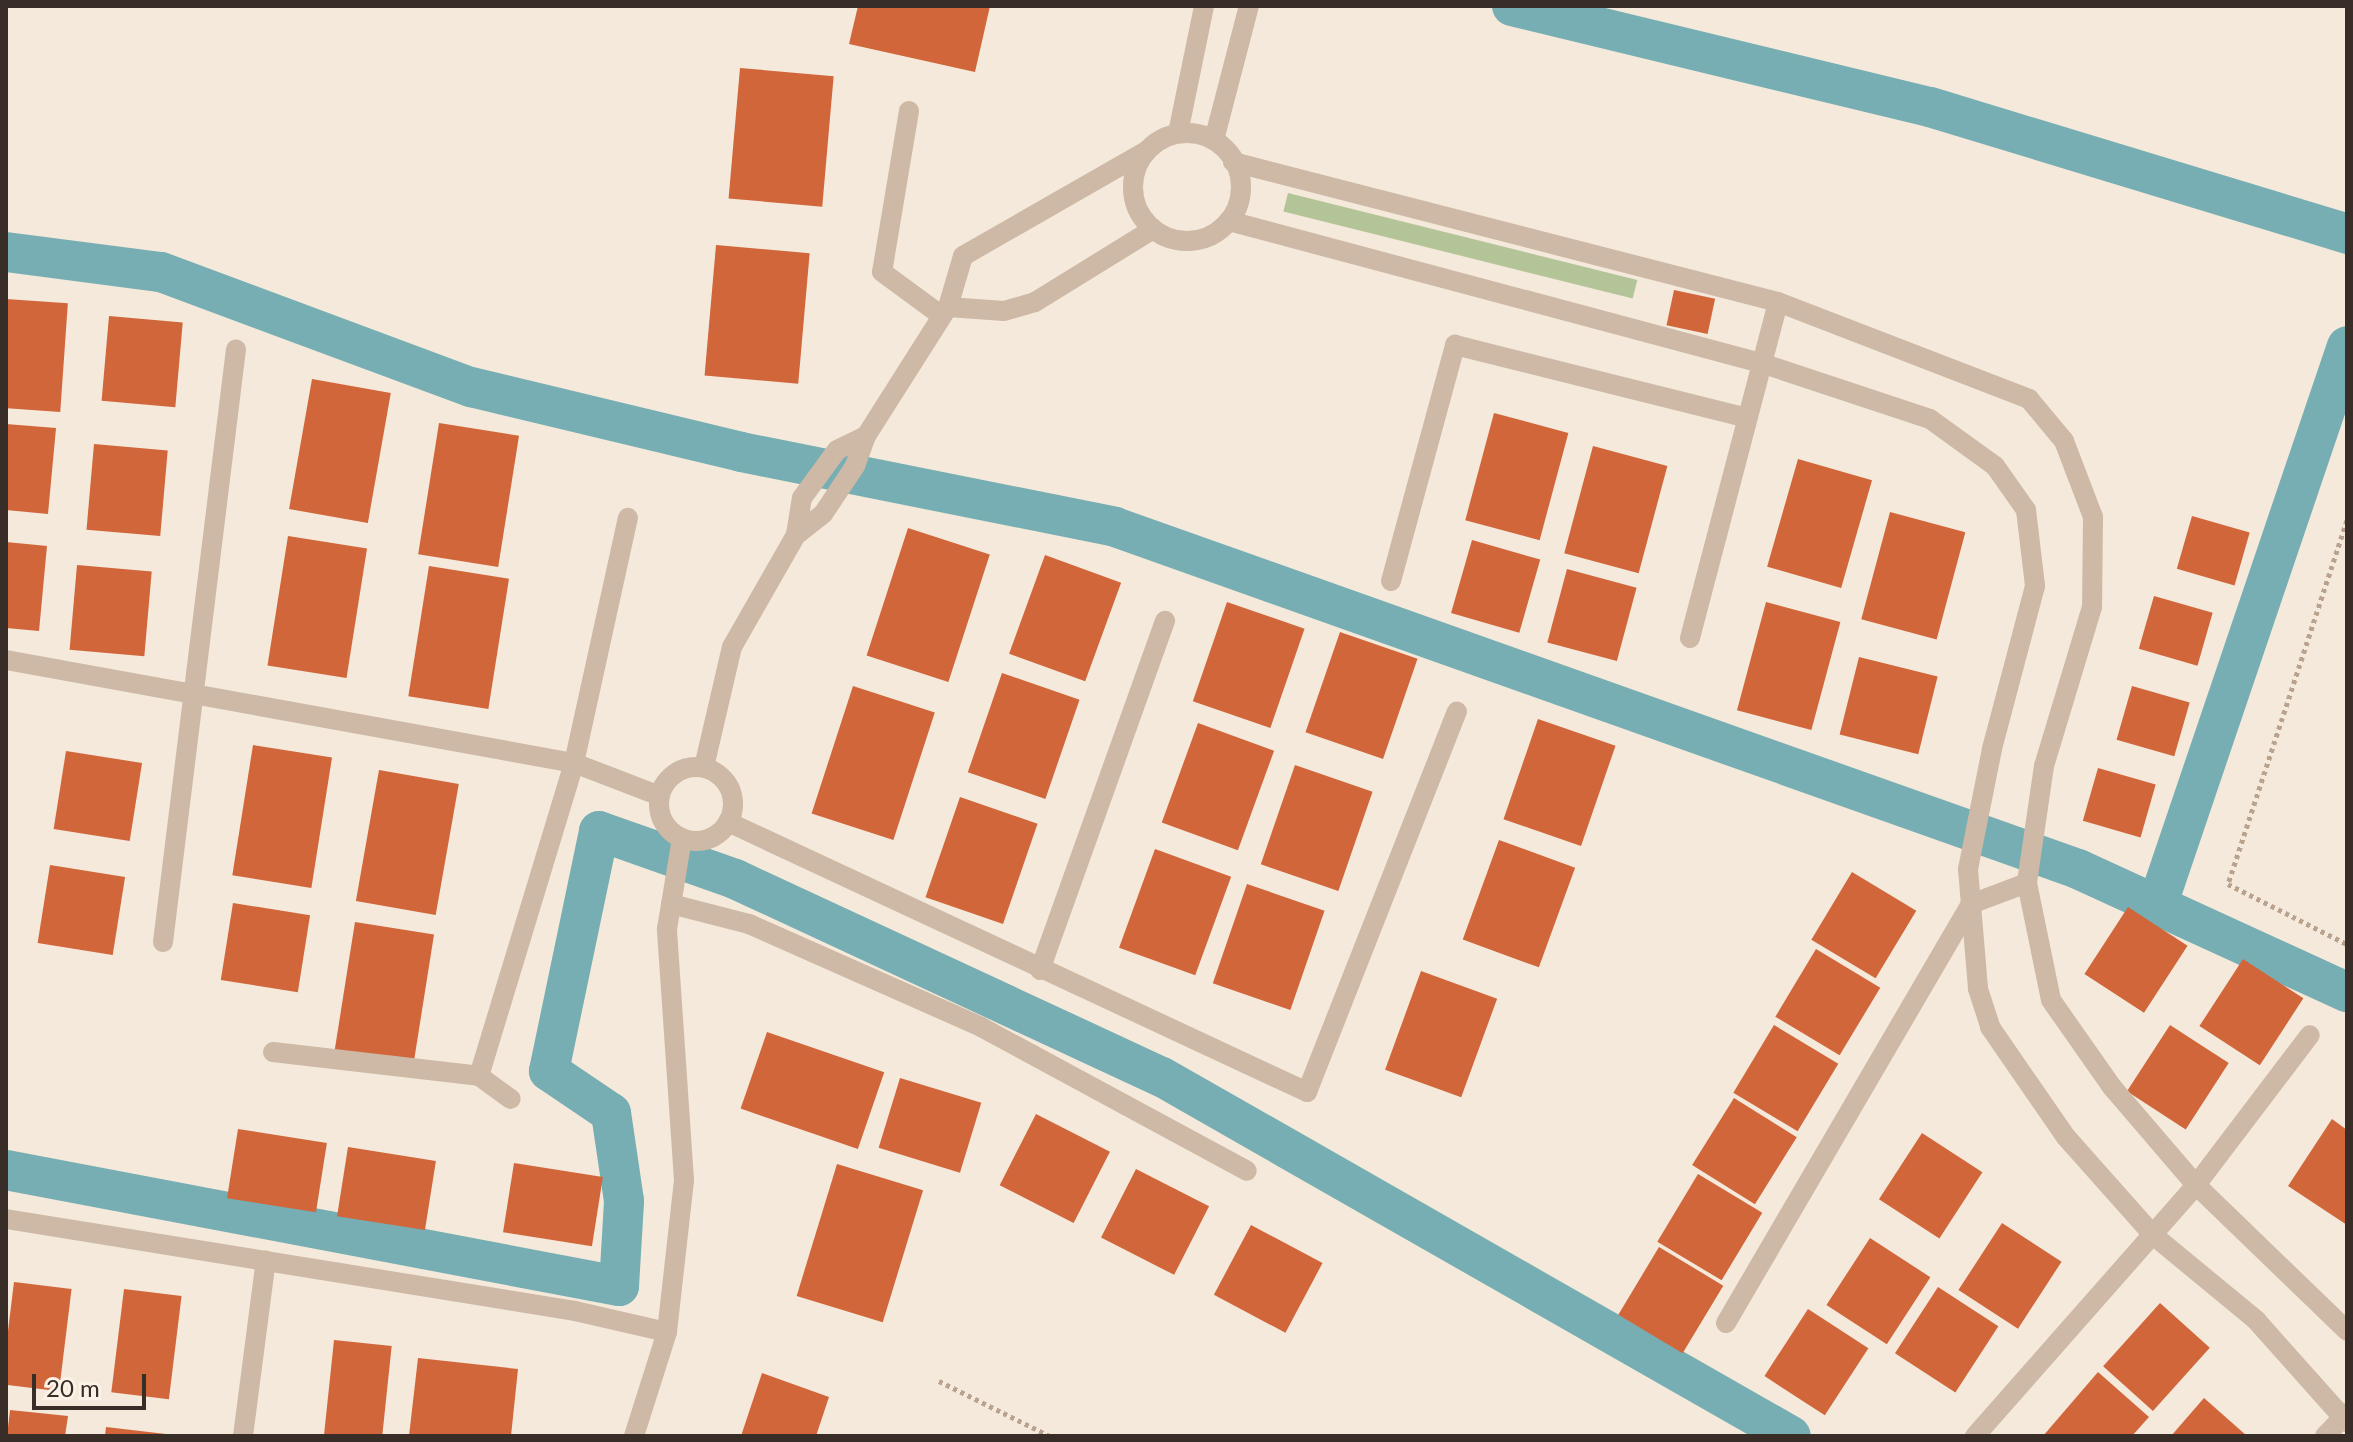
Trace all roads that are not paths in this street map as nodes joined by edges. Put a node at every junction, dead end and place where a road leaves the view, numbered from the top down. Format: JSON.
{"nodes":[{"id":1,"x":1204,"y":6,"type":"edge"},
{"id":2,"x":1249,"y":6,"type":"edge"},
{"id":3,"x":909,"y":111,"type":"dead end"},
{"id":4,"x":1178,"y":133,"type":"junction"},
{"id":5,"x":1214,"y":140,"type":"junction"},
{"id":6,"x":1146,"y":151,"type":"junction"},
{"id":7,"x":1233,"y":162,"type":"junction"},
{"id":8,"x":1229,"y":221,"type":"junction"},
{"id":9,"x":1153,"y":229,"type":"junction"},
{"id":10,"x":1778,"y":302,"type":"junction"},
{"id":11,"x":945,"y":312,"type":"junction"},
{"id":12,"x":236,"y":349,"type":"dead end"},
{"id":13,"x":1761,"y":363,"type":"junction"},
{"id":14,"x":1744,"y":417,"type":"junction"},
{"id":15,"x":628,"y":518,"type":"dead end"},
{"id":16,"x":1391,"y":581,"type":"dead end"},
{"id":17,"x":1165,"y":621,"type":"dead end"},
{"id":18,"x":1690,"y":638,"type":"dead end"},
{"id":19,"x":6,"y":660,"type":"edge"},
{"id":20,"x":195,"y":698,"type":"junction"},
{"id":21,"x":1457,"y":712,"type":"dead end"},
{"id":22,"x":574,"y":763,"type":"junction"},
{"id":23,"x":704,"y":767,"type":"junction"},
{"id":24,"x":660,"y":796,"type":"junction"},
{"id":25,"x":728,"y":822,"type":"junction"},
{"id":26,"x":682,"y":838,"type":"junction"},
{"id":27,"x":2027,"y":883,"type":"junction"},
{"id":28,"x":671,"y":904,"type":"junction"},
{"id":29,"x":1971,"y":904,"type":"junction"},
{"id":30,"x":163,"y":942,"type":"dead end"},
{"id":31,"x":1040,"y":970,"type":"junction"},
{"id":32,"x":2310,"y":1035,"type":"dead end"},
{"id":33,"x":273,"y":1052,"type":"dead end"},
{"id":34,"x":479,"y":1076,"type":"junction"},
{"id":35,"x":511,"y":1099,"type":"dead end"},
{"id":36,"x":1247,"y":1171,"type":"dead end"},
{"id":37,"x":2196,"y":1185,"type":"junction"},
{"id":38,"x":6,"y":1219,"type":"edge"},
{"id":39,"x":2153,"y":1235,"type":"junction"},
{"id":40,"x":266,"y":1260,"type":"junction"},
{"id":41,"x":1726,"y":1323,"type":"dead end"},
{"id":42,"x":2347,"y":1331,"type":"edge"},
{"id":43,"x":667,"y":1332,"type":"junction"},
{"id":44,"x":2346,"y":1417,"type":"edge"},
{"id":45,"x":243,"y":1436,"type":"edge"},
{"id":46,"x":634,"y":1436,"type":"edge"},
{"id":47,"x":1975,"y":1436,"type":"edge"},
{"id":48,"x":2325,"y":1436,"type":"edge"}],
"edges":[{"from":1,"to":4,"type":"street"},
{"from":2,"to":5,"type":"street"},
{"from":3,"to":11,"type":"street"},
{"from":4,"to":5,"type":"street"},
{"from":4,"to":6,"type":"street"},
{"from":5,"to":7,"type":"street"},
{"from":6,"to":9,"type":"street"},
{"from":6,"to":11,"type":"street"},
{"from":7,"to":8,"type":"street"},
{"from":7,"to":10,"type":"street"},
{"from":8,"to":9,"type":"street"},
{"from":8,"to":13,"type":"street"},
{"from":9,"to":11,"type":"street"},
{"from":10,"to":13,"type":"street"},
{"from":10,"to":27,"type":"street"},
{"from":11,"to":23,"type":"street"},
{"from":12,"to":20,"type":"street"},
{"from":13,"to":14,"type":"street"},
{"from":13,"to":29,"type":"street"},
{"from":14,"to":16,"type":"street"},
{"from":14,"to":18,"type":"street"},
{"from":15,"to":22,"type":"street"},
{"from":17,"to":31,"type":"street"},
{"from":19,"to":20,"type":"street"},
{"from":20,"to":22,"type":"street"},
{"from":20,"to":30,"type":"street"},
{"from":21,"to":31,"type":"street"},
{"from":22,"to":24,"type":"street"},
{"from":22,"to":34,"type":"street"},
{"from":23,"to":24,"type":"street"},
{"from":23,"to":25,"type":"street"},
{"from":24,"to":26,"type":"street"},
{"from":25,"to":26,"type":"street"},
{"from":25,"to":31,"type":"street"},
{"from":26,"to":28,"type":"street"},
{"from":27,"to":29,"type":"street"},
{"from":27,"to":37,"type":"street"},
{"from":28,"to":36,"type":"street"},
{"from":28,"to":43,"type":"street"},
{"from":29,"to":39,"type":"street"},
{"from":29,"to":41,"type":"street"},
{"from":32,"to":37,"type":"street"},
{"from":33,"to":34,"type":"street"},
{"from":34,"to":35,"type":"street"},
{"from":37,"to":39,"type":"street"},
{"from":37,"to":42,"type":"street"},
{"from":38,"to":40,"type":"street"},
{"from":39,"to":44,"type":"street"},
{"from":39,"to":47,"type":"street"},
{"from":40,"to":43,"type":"street"},
{"from":40,"to":45,"type":"street"},
{"from":43,"to":46,"type":"street"},
{"from":44,"to":48,"type":"street"}]}
